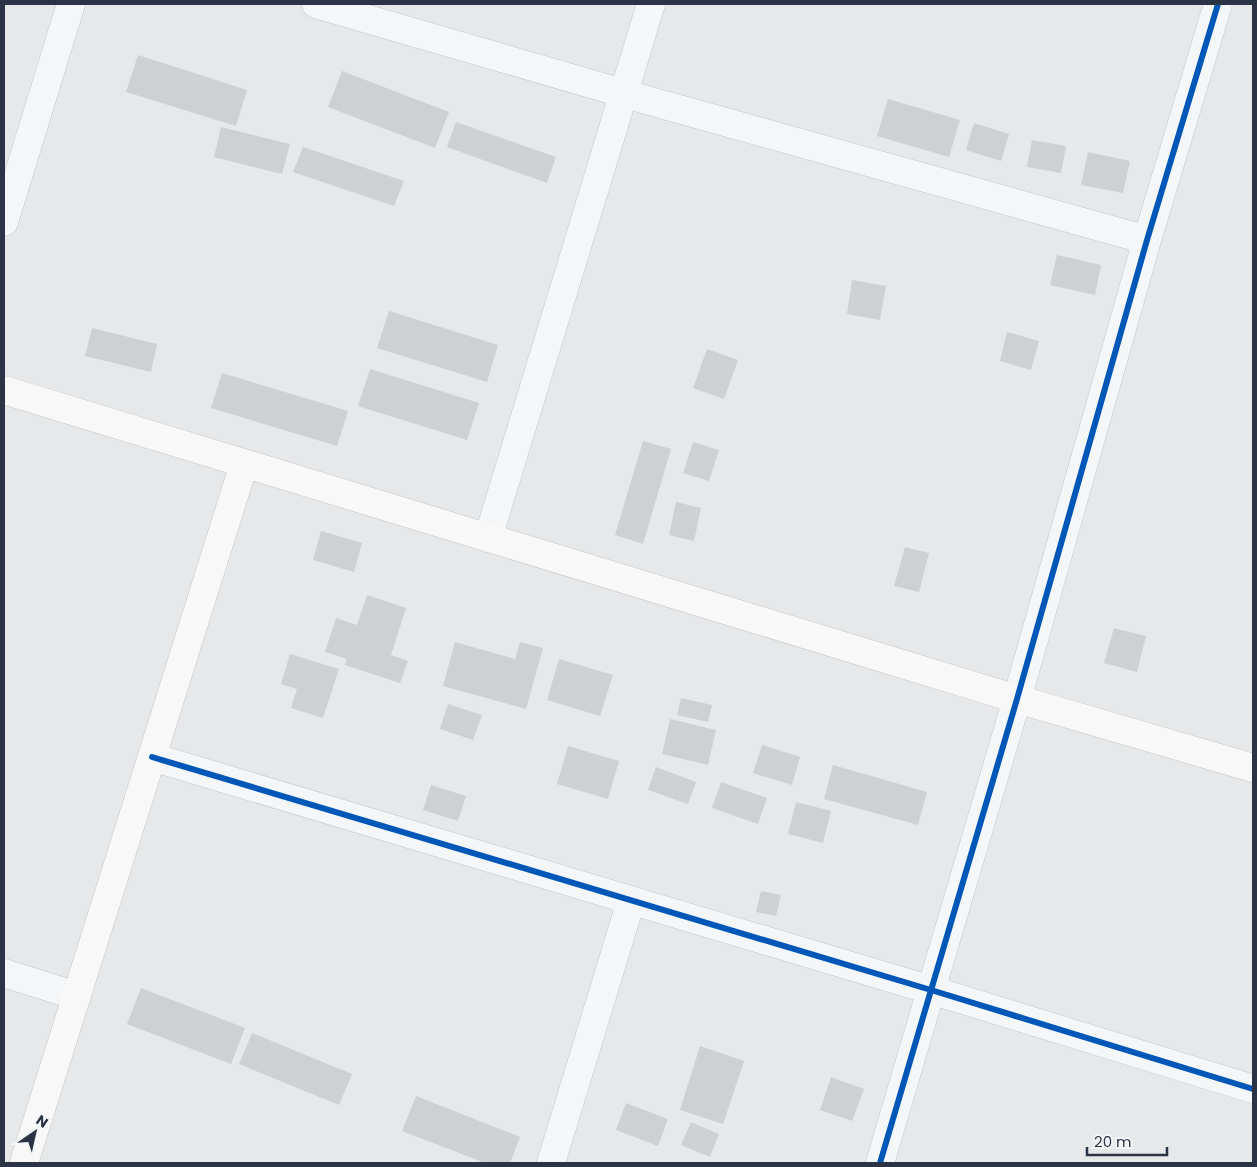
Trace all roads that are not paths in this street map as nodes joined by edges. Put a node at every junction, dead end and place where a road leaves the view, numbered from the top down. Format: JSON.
{"nodes":[{"id":1,"x":71,"y":4,"type":"edge"},
{"id":2,"x":316,"y":4,"type":"edge"},
{"id":3,"x":651,"y":4,"type":"edge"},
{"id":4,"x":1218,"y":4,"type":"edge"},
{"id":5,"x":624,"y":94,"type":"junction"},
{"id":6,"x":4,"y":222,"type":"edge"},
{"id":7,"x":1147,"y":240,"type":"junction"},
{"id":8,"x":4,"y":390,"type":"edge"},
{"id":9,"x":244,"y":464,"type":"junction"},
{"id":10,"x":488,"y":538,"type":"junction"},
{"id":11,"x":1017,"y":699,"type":"junction"},
{"id":12,"x":152,"y":757,"type":"junction"},
{"id":13,"x":1253,"y":768,"type":"edge"},
{"id":14,"x":631,"y":901,"type":"junction"},
{"id":15,"x":4,"y":973,"type":"edge"},
{"id":16,"x":931,"y":990,"type":"junction"},
{"id":17,"x":77,"y":996,"type":"junction"},
{"id":18,"x":1253,"y":1089,"type":"edge"},
{"id":19,"x":24,"y":1163,"type":"edge"},
{"id":20,"x":551,"y":1163,"type":"edge"},
{"id":21,"x":880,"y":1163,"type":"edge"}],
"edges":[{"from":1,"to":6,"type":"street"},
{"from":2,"to":5,"type":"street"},
{"from":3,"to":5,"type":"street"},
{"from":4,"to":7,"type":"street"},
{"from":5,"to":7,"type":"street"},
{"from":5,"to":10,"type":"street"},
{"from":7,"to":11,"type":"street"},
{"from":8,"to":9,"type":"main road"},
{"from":9,"to":10,"type":"main road"},
{"from":9,"to":12,"type":"main road"},
{"from":10,"to":11,"type":"main road"},
{"from":11,"to":13,"type":"main road"},
{"from":11,"to":16,"type":"street"},
{"from":12,"to":14,"type":"street"},
{"from":12,"to":17,"type":"main road"},
{"from":14,"to":16,"type":"street"},
{"from":14,"to":20,"type":"street"},
{"from":15,"to":17,"type":"street"},
{"from":16,"to":18,"type":"street"},
{"from":16,"to":21,"type":"street"},
{"from":17,"to":19,"type":"main road"}]}
